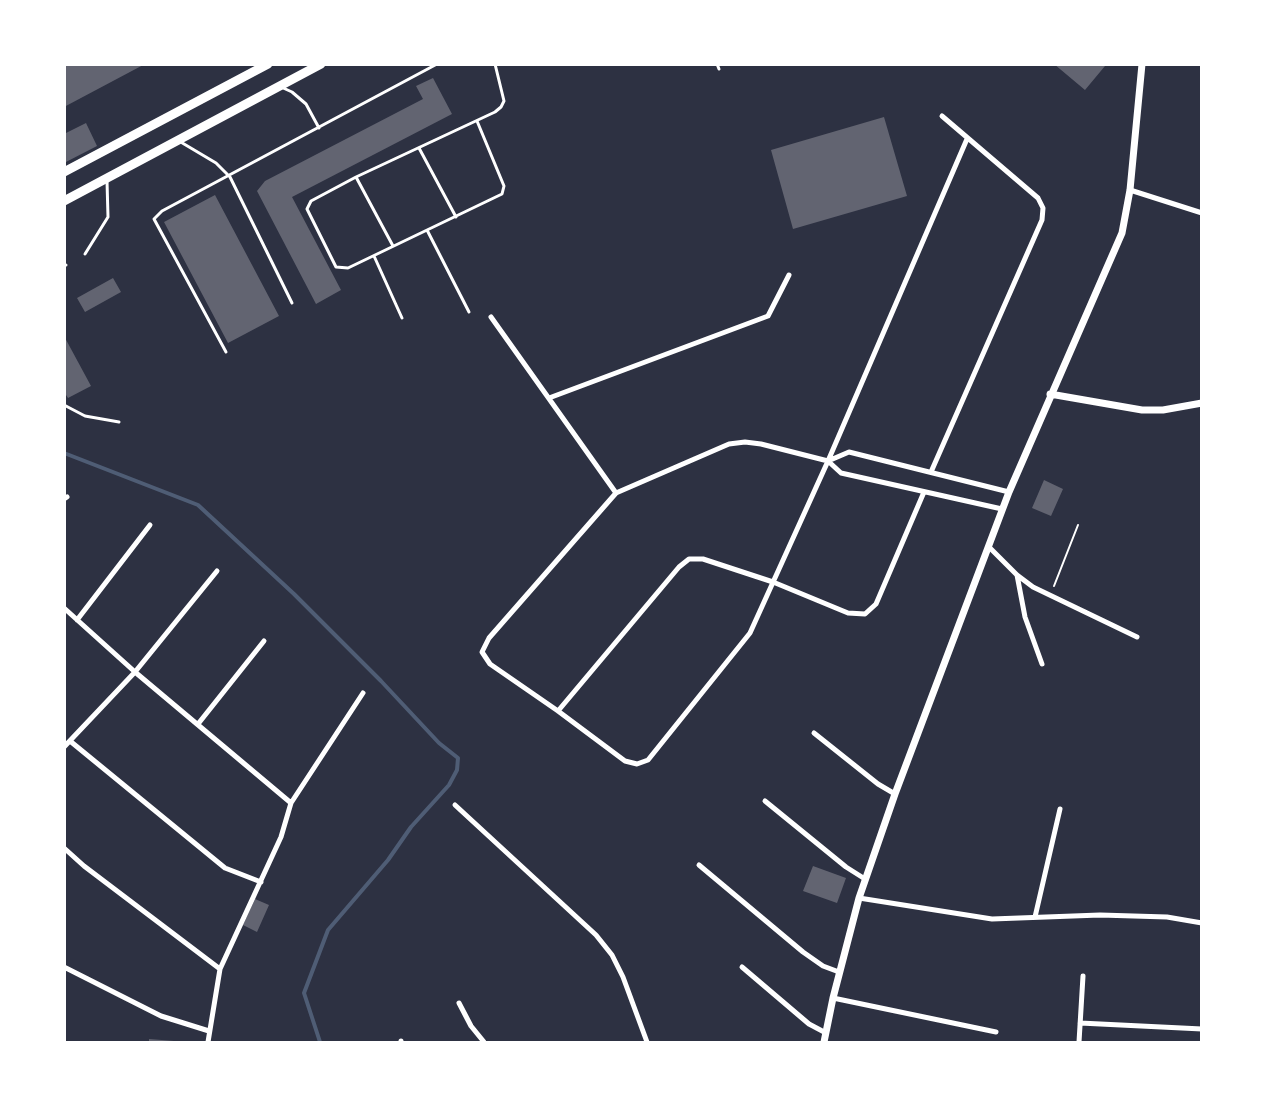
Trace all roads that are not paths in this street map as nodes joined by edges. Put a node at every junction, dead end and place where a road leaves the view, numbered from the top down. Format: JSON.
{"nodes":[{"id":1,"x":268,"y":64,"type":"edge"},
{"id":2,"x":321,"y":64,"type":"edge"},
{"id":3,"x":437,"y":64,"type":"edge"},
{"id":4,"x":495,"y":64,"type":"edge"},
{"id":5,"x":717,"y":64,"type":"edge"},
{"id":6,"x":1142,"y":64,"type":"edge"},
{"id":7,"x":719,"y":69,"type":"dead end"},
{"id":8,"x":279,"y":87,"type":"junction"},
{"id":9,"x":942,"y":116,"type":"dead end"},
{"id":10,"x":477,"y":121,"type":"junction"},
{"id":11,"x":320,"y":128,"type":"junction"},
{"id":12,"x":967,"y":139,"type":"junction"},
{"id":13,"x":177,"y":140,"type":"junction"},
{"id":14,"x":419,"y":148,"type":"junction"},
{"id":15,"x":64,"y":172,"type":"edge"},
{"id":16,"x":230,"y":177,"type":"junction"},
{"id":17,"x":356,"y":177,"type":"junction"},
{"id":18,"x":106,"y":178,"type":"junction"},
{"id":19,"x":1130,"y":190,"type":"junction"},
{"id":20,"x":64,"y":201,"type":"edge"},
{"id":21,"x":1202,"y":213,"type":"edge"},
{"id":22,"x":456,"y":217,"type":"junction"},
{"id":23,"x":427,"y":230,"type":"junction"},
{"id":24,"x":393,"y":246,"type":"junction"},
{"id":25,"x":85,"y":254,"type":"dead end"},
{"id":26,"x":374,"y":256,"type":"junction"},
{"id":27,"x":789,"y":275,"type":"dead end"},
{"id":28,"x":292,"y":303,"type":"dead end"},
{"id":29,"x":470,"y":312,"type":"dead end"},
{"id":30,"x":491,"y":316,"type":"dead end"},
{"id":31,"x":402,"y":318,"type":"dead end"},
{"id":32,"x":226,"y":352,"type":"dead end"},
{"id":33,"x":1050,"y":394,"type":"junction"},
{"id":34,"x":549,"y":398,"type":"junction"},
{"id":35,"x":1202,"y":403,"type":"edge"},
{"id":36,"x":64,"y":405,"type":"edge"},
{"id":37,"x":119,"y":422,"type":"dead end"},
{"id":38,"x":828,"y":461,"type":"junction"},
{"id":39,"x":931,"y":472,"type":"junction"},
{"id":40,"x":924,"y":492,"type":"junction"},
{"id":41,"x":1009,"y":492,"type":"junction"},
{"id":42,"x":615,"y":493,"type":"junction"},
{"id":43,"x":1002,"y":509,"type":"junction"},
{"id":44,"x":150,"y":525,"type":"dead end"},
{"id":45,"x":988,"y":547,"type":"junction"},
{"id":46,"x":217,"y":571,"type":"dead end"},
{"id":47,"x":1017,"y":575,"type":"junction"},
{"id":48,"x":773,"y":582,"type":"junction"},
{"id":49,"x":65,"y":609,"type":"edge"},
{"id":50,"x":77,"y":620,"type":"junction"},
{"id":51,"x":1137,"y":638,"type":"dead end"},
{"id":52,"x":264,"y":642,"type":"dead end"},
{"id":53,"x":1042,"y":664,"type":"dead end"},
{"id":54,"x":135,"y":672,"type":"junction"},
{"id":55,"x":363,"y":693,"type":"dead end"},
{"id":56,"x":558,"y":711,"type":"junction"},
{"id":57,"x":198,"y":724,"type":"junction"},
{"id":58,"x":814,"y":733,"type":"dead end"},
{"id":59,"x":70,"y":741,"type":"junction"},
{"id":60,"x":64,"y":747,"type":"edge"},
{"id":61,"x":895,"y":794,"type":"junction"},
{"id":62,"x":765,"y":801,"type":"dead end"},
{"id":63,"x":291,"y":803,"type":"junction"},
{"id":64,"x":455,"y":805,"type":"dead end"},
{"id":65,"x":1060,"y":809,"type":"dead end"},
{"id":66,"x":64,"y":848,"type":"edge"},
{"id":67,"x":699,"y":864,"type":"dead end"},
{"id":68,"x":865,"y":879,"type":"junction"},
{"id":69,"x":261,"y":882,"type":"junction"},
{"id":70,"x":859,"y":898,"type":"junction"},
{"id":71,"x":1035,"y":917,"type":"junction"},
{"id":72,"x":1202,"y":923,"type":"edge"},
{"id":73,"x":64,"y":967,"type":"edge"},
{"id":74,"x":742,"y":967,"type":"dead end"},
{"id":75,"x":220,"y":969,"type":"junction"},
{"id":76,"x":839,"y":972,"type":"junction"},
{"id":77,"x":1083,"y":976,"type":"dead end"},
{"id":78,"x":833,"y":998,"type":"junction"},
{"id":79,"x":459,"y":1003,"type":"dead end"},
{"id":80,"x":1080,"y":1023,"type":"junction"},
{"id":81,"x":1202,"y":1029,"type":"edge"},
{"id":82,"x":210,"y":1031,"type":"junction"},
{"id":83,"x":996,"y":1032,"type":"dead end"},
{"id":84,"x":826,"y":1033,"type":"junction"},
{"id":85,"x":208,"y":1042,"type":"edge"},
{"id":86,"x":484,"y":1042,"type":"edge"},
{"id":87,"x":647,"y":1042,"type":"edge"},
{"id":88,"x":824,"y":1042,"type":"edge"},
{"id":89,"x":1079,"y":1042,"type":"edge"}],
"edges":[{"from":1,"to":15,"type":"main road"},
{"from":2,"to":8,"type":"main road"},
{"from":3,"to":11,"type":"lane"},
{"from":4,"to":10,"type":"lane"},
{"from":5,"to":7,"type":"lane"},
{"from":6,"to":19,"type":"street"},
{"from":8,"to":11,"type":"lane"},
{"from":8,"to":13,"type":"main road"},
{"from":9,"to":12,"type":"street"},
{"from":10,"to":14,"type":"lane"},
{"from":10,"to":22,"type":"lane"},
{"from":11,"to":16,"type":"lane"},
{"from":12,"to":38,"type":"street"},
{"from":12,"to":39,"type":"street"},
{"from":13,"to":16,"type":"lane"},
{"from":13,"to":18,"type":"main road"},
{"from":14,"to":17,"type":"lane"},
{"from":14,"to":22,"type":"lane"},
{"from":16,"to":28,"type":"lane"},
{"from":16,"to":32,"type":"lane"},
{"from":17,"to":24,"type":"lane"},
{"from":17,"to":26,"type":"lane"},
{"from":18,"to":20,"type":"main road"},
{"from":18,"to":25,"type":"lane"},
{"from":19,"to":21,"type":"street"},
{"from":19,"to":33,"type":"street"},
{"from":22,"to":23,"type":"lane"},
{"from":23,"to":24,"type":"lane"},
{"from":23,"to":29,"type":"lane"},
{"from":24,"to":26,"type":"lane"},
{"from":26,"to":31,"type":"lane"},
{"from":27,"to":34,"type":"street"},
{"from":30,"to":34,"type":"street"},
{"from":33,"to":35,"type":"street"},
{"from":33,"to":41,"type":"street"},
{"from":34,"to":42,"type":"street"},
{"from":36,"to":37,"type":"lane"},
{"from":38,"to":39,"type":"street"},
{"from":38,"to":40,"type":"street"},
{"from":38,"to":42,"type":"street"},
{"from":38,"to":48,"type":"street"},
{"from":39,"to":41,"type":"street"},
{"from":40,"to":43,"type":"street"},
{"from":40,"to":48,"type":"street"},
{"from":41,"to":43,"type":"street"},
{"from":42,"to":56,"type":"street"},
{"from":43,"to":45,"type":"street"},
{"from":44,"to":50,"type":"street"},
{"from":45,"to":47,"type":"street"},
{"from":45,"to":61,"type":"street"},
{"from":46,"to":54,"type":"street"},
{"from":47,"to":51,"type":"street"},
{"from":47,"to":53,"type":"street"},
{"from":48,"to":56,"type":"street"},
{"from":48,"to":56,"type":"street"},
{"from":49,"to":50,"type":"street"},
{"from":50,"to":54,"type":"street"},
{"from":52,"to":57,"type":"street"},
{"from":54,"to":57,"type":"street"},
{"from":54,"to":59,"type":"street"},
{"from":55,"to":63,"type":"street"},
{"from":57,"to":63,"type":"street"},
{"from":58,"to":61,"type":"street"},
{"from":59,"to":60,"type":"street"},
{"from":59,"to":69,"type":"street"},
{"from":61,"to":68,"type":"street"},
{"from":62,"to":68,"type":"street"},
{"from":63,"to":69,"type":"street"},
{"from":64,"to":87,"type":"street"},
{"from":65,"to":71,"type":"street"},
{"from":66,"to":75,"type":"street"},
{"from":67,"to":76,"type":"street"},
{"from":68,"to":70,"type":"street"},
{"from":69,"to":75,"type":"street"},
{"from":70,"to":71,"type":"street"},
{"from":70,"to":76,"type":"street"},
{"from":71,"to":72,"type":"street"},
{"from":73,"to":82,"type":"street"},
{"from":74,"to":84,"type":"street"},
{"from":75,"to":82,"type":"street"},
{"from":76,"to":78,"type":"street"},
{"from":77,"to":80,"type":"street"},
{"from":78,"to":83,"type":"street"},
{"from":78,"to":84,"type":"street"},
{"from":79,"to":86,"type":"street"},
{"from":80,"to":81,"type":"street"},
{"from":80,"to":89,"type":"street"},
{"from":82,"to":85,"type":"street"},
{"from":84,"to":88,"type":"street"}]}
